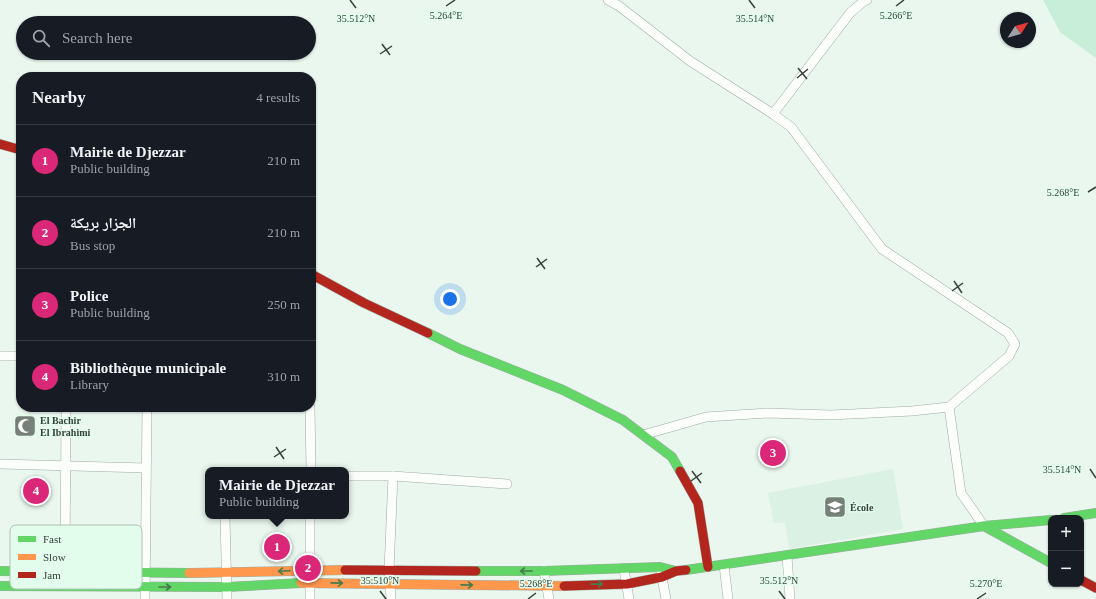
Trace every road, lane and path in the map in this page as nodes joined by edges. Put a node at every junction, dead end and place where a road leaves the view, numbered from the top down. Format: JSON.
{"nodes":[{"id":1,"x":608,"y":0,"type":"edge"},
{"id":2,"x":867,"y":0,"type":"edge"},
{"id":3,"x":773,"y":114,"type":"junction"},
{"id":4,"x":0,"y":144,"type":"edge"},
{"id":5,"x":16,"y":149,"type":"edge"},
{"id":6,"x":316,"y":277,"type":"edge"},
{"id":7,"x":0,"y":356,"type":"edge"},
{"id":8,"x":16,"y":356,"type":"edge"},
{"id":9,"x":949,"y":407,"type":"junction"},
{"id":10,"x":66,"y":412,"type":"edge"},
{"id":11,"x":147,"y":412,"type":"edge"},
{"id":12,"x":310,"y":412,"type":"edge"},
{"id":13,"x":643,"y":435,"type":"junction"},
{"id":14,"x":0,"y":464,"type":"edge"},
{"id":15,"x":66,"y":466,"type":"junction"},
{"id":16,"x":311,"y":467,"type":"edge"},
{"id":17,"x":146,"y":468,"type":"junction"},
{"id":18,"x":349,"y":476,"type":"edge"},
{"id":19,"x":394,"y":476,"type":"junction"},
{"id":20,"x":507,"y":484,"type":"dead end"},
{"id":21,"x":1096,"y":513,"type":"edge"},
{"id":22,"x":1083,"y":515,"type":"edge"},
{"id":23,"x":225,"y":519,"type":"edge"},
{"id":24,"x":310,"y":519,"type":"edge"},
{"id":25,"x":1048,"y":520,"type":"edge"},
{"id":26,"x":66,"y":525,"type":"edge"},
{"id":27,"x":984,"y":526,"type":"junction"},
{"id":28,"x":142,"y":552,"type":"edge"},
{"id":29,"x":145,"y":552,"type":"junction"},
{"id":30,"x":787,"y":556,"type":"junction"},
{"id":31,"x":1048,"y":561,"type":"edge"},
{"id":32,"x":724,"y":565,"type":"junction"},
{"id":33,"x":660,"y":567,"type":"junction"},
{"id":34,"x":708,"y":567,"type":"junction"},
{"id":35,"x":624,"y":569,"type":"junction"},
{"id":36,"x":309,"y":570,"type":"junction"},
{"id":37,"x":389,"y":570,"type":"junction"},
{"id":38,"x":0,"y":571,"type":"edge"},
{"id":39,"x":10,"y":571,"type":"edge"},
{"id":40,"x":544,"y":571,"type":"junction"},
{"id":41,"x":676,"y":571,"type":"junction"},
{"id":42,"x":145,"y":572,"type":"junction"},
{"id":43,"x":227,"y":573,"type":"junction"},
{"id":44,"x":662,"y":578,"type":"junction"},
{"id":45,"x":309,"y":582,"type":"junction"},
{"id":46,"x":1084,"y":582,"type":"edge"},
{"id":47,"x":390,"y":583,"type":"junction"},
{"id":48,"x":627,"y":584,"type":"junction"},
{"id":49,"x":0,"y":586,"type":"edge"},
{"id":50,"x":10,"y":586,"type":"edge"},
{"id":51,"x":546,"y":586,"type":"junction"},
{"id":52,"x":142,"y":587,"type":"edge"},
{"id":53,"x":145,"y":587,"type":"junction"},
{"id":54,"x":227,"y":587,"type":"junction"},
{"id":55,"x":1096,"y":588,"type":"edge"},
{"id":56,"x":145,"y":599,"type":"edge"},
{"id":57,"x":227,"y":599,"type":"edge"},
{"id":58,"x":310,"y":599,"type":"edge"},
{"id":59,"x":390,"y":599,"type":"edge"},
{"id":60,"x":549,"y":599,"type":"edge"},
{"id":61,"x":630,"y":599,"type":"edge"},
{"id":62,"x":666,"y":599,"type":"edge"},
{"id":63,"x":728,"y":599,"type":"edge"},
{"id":64,"x":790,"y":599,"type":"edge"}],
"edges":[{"from":1,"to":3,"type":"street"},
{"from":2,"to":3,"type":"street"},
{"from":3,"to":9,"type":"street"},
{"from":4,"to":5,"type":"main road"},
{"from":6,"to":13,"type":"main road"},
{"from":7,"to":8,"type":"street"},
{"from":9,"to":13,"type":"street"},
{"from":9,"to":27,"type":"street"},
{"from":10,"to":15,"type":"street"},
{"from":11,"to":17,"type":"street"},
{"from":12,"to":16,"type":"street"},
{"from":13,"to":34,"type":"main road"},
{"from":14,"to":15,"type":"street"},
{"from":15,"to":17,"type":"street"},
{"from":15,"to":26,"type":"street"},
{"from":17,"to":29,"type":"street"},
{"from":18,"to":19,"type":"street"},
{"from":19,"to":20,"type":"street"},
{"from":19,"to":37,"type":"street"},
{"from":21,"to":22,"type":"main road"},
{"from":23,"to":43,"type":"street"},
{"from":24,"to":36,"type":"street"},
{"from":25,"to":27,"type":"main road"},
{"from":27,"to":30,"type":"main road"},
{"from":27,"to":31,"type":"main road"},
{"from":28,"to":29,"type":"street"},
{"from":29,"to":42,"type":"street"},
{"from":30,"to":32,"type":"main road"},
{"from":30,"to":64,"type":"street"},
{"from":32,"to":34,"type":"main road"},
{"from":32,"to":63,"type":"street"},
{"from":33,"to":35,"type":"main road"},
{"from":33,"to":41,"type":"main road"},
{"from":33,"to":44,"type":"street"},
{"from":34,"to":41,"type":"main road"},
{"from":35,"to":40,"type":"main road"},
{"from":35,"to":48,"type":"street"},
{"from":36,"to":37,"type":"main road"},
{"from":36,"to":43,"type":"main road","one_way":true},
{"from":36,"to":45,"type":"street"},
{"from":40,"to":37,"type":"main road","one_way":true},
{"from":37,"to":47,"type":"street"},
{"from":38,"to":39,"type":"main road"},
{"from":40,"to":51,"type":"street"},
{"from":41,"to":44,"type":"main road"},
{"from":42,"to":43,"type":"main road"},
{"from":42,"to":53,"type":"street"},
{"from":43,"to":54,"type":"street"},
{"from":44,"to":48,"type":"main road"},
{"from":44,"to":62,"type":"street"},
{"from":45,"to":47,"type":"main road","one_way":true},
{"from":45,"to":54,"type":"main road"},
{"from":45,"to":58,"type":"street"},
{"from":46,"to":55,"type":"main road"},
{"from":47,"to":51,"type":"main road","one_way":true},
{"from":47,"to":59,"type":"street"},
{"from":51,"to":48,"type":"main road","one_way":true},
{"from":48,"to":61,"type":"street"},
{"from":49,"to":50,"type":"main road"},
{"from":51,"to":60,"type":"street"},
{"from":52,"to":53,"type":"main road"},
{"from":53,"to":54,"type":"main road","one_way":true},
{"from":53,"to":56,"type":"street"},
{"from":54,"to":57,"type":"street"}]}
